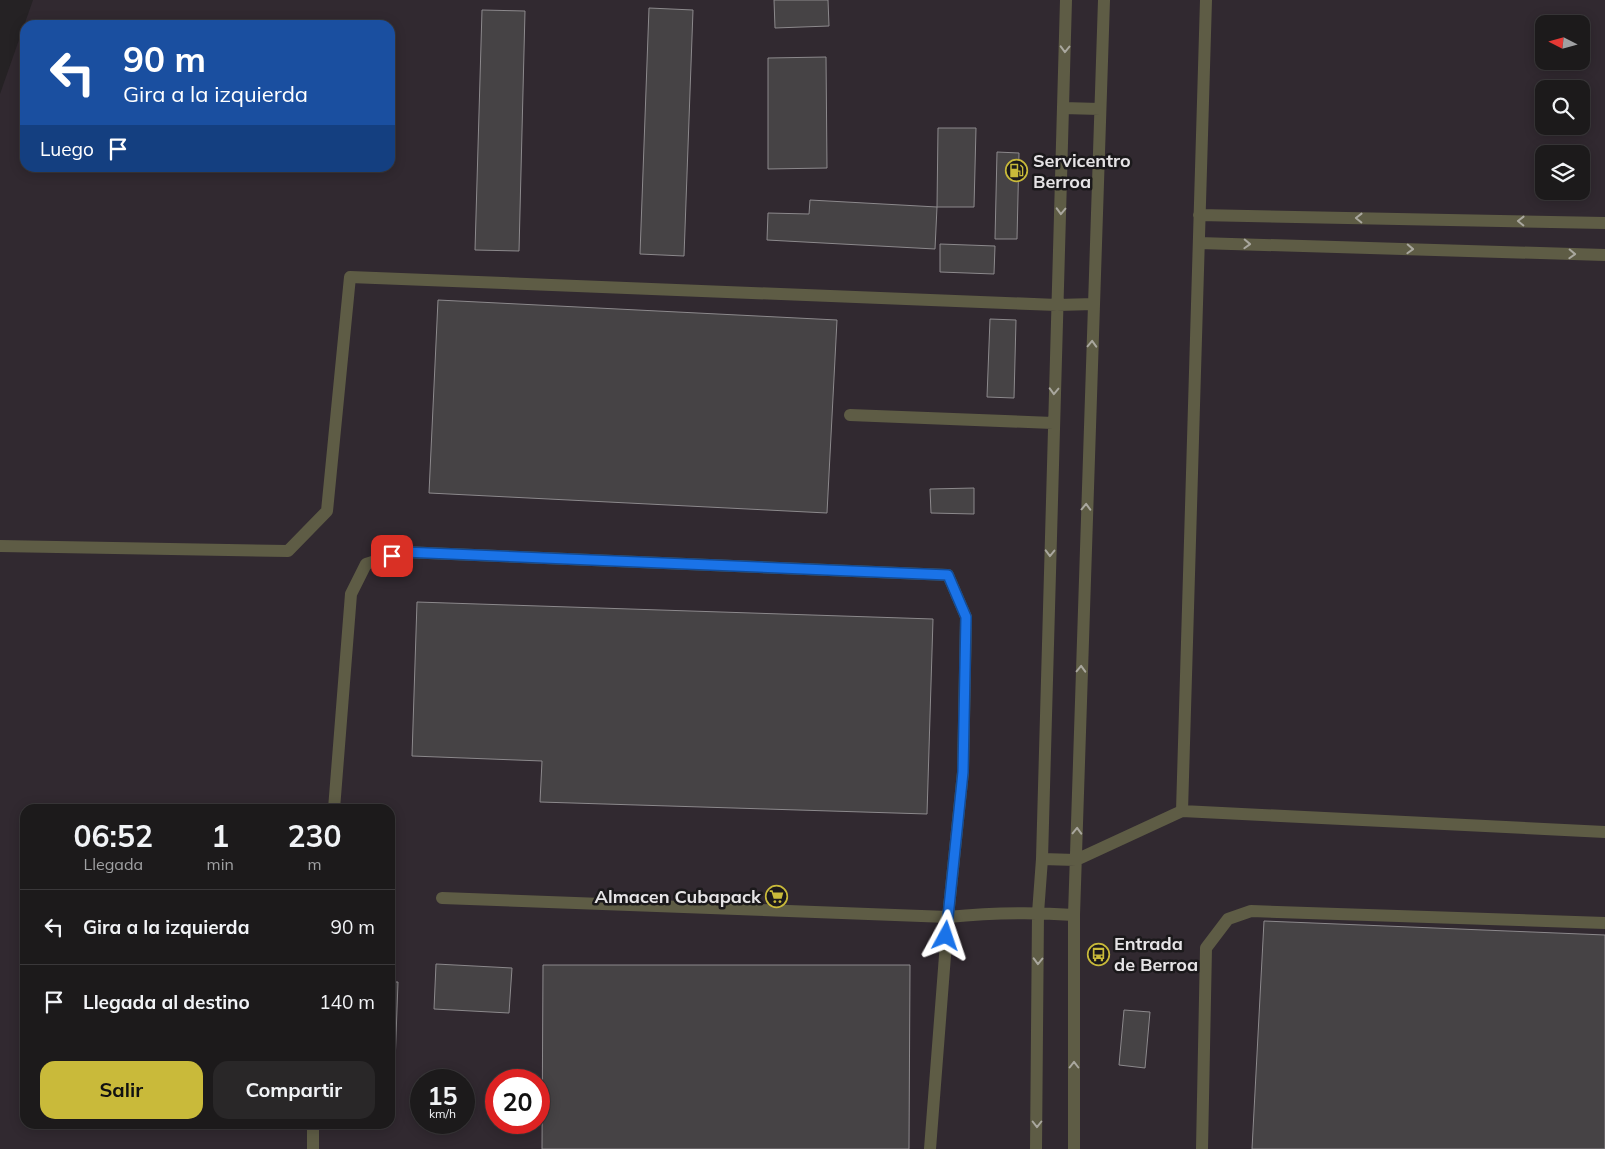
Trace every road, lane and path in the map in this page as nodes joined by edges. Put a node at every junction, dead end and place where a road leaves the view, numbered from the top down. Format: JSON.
{"nodes":[{"id":1,"x":1066,"y":0,"type":"edge"},
{"id":2,"x":1104,"y":0,"type":"edge"},
{"id":3,"x":1206,"y":0,"type":"edge"},
{"id":4,"x":1063,"y":108,"type":"junction"},
{"id":5,"x":1100,"y":109,"type":"junction"},
{"id":6,"x":1199,"y":215,"type":"junction"},
{"id":7,"x":1605,"y":223,"type":"edge"},
{"id":8,"x":1198,"y":243,"type":"junction"},
{"id":9,"x":1605,"y":255,"type":"edge"},
{"id":10,"x":1094,"y":304,"type":"junction"},
{"id":11,"x":1058,"y":305,"type":"junction"},
{"id":12,"x":850,"y":414,"type":"dead end"},
{"id":13,"x":1053,"y":423,"type":"junction"},
{"id":14,"x":0,"y":546,"type":"edge"},
{"id":15,"x":334,"y":804,"type":"edge"},
{"id":16,"x":1182,"y":811,"type":"junction"},
{"id":17,"x":1605,"y":832,"type":"edge"},
{"id":18,"x":1042,"y":859,"type":"junction"},
{"id":19,"x":1076,"y":860,"type":"junction"},
{"id":20,"x":442,"y":898,"type":"dead end"},
{"id":21,"x":1038,"y":913,"type":"junction"},
{"id":22,"x":1074,"y":915,"type":"junction"},
{"id":23,"x":948,"y":917,"type":"junction"},
{"id":24,"x":1605,"y":923,"type":"edge"},
{"id":25,"x":314,"y":1129,"type":"edge"},
{"id":26,"x":313,"y":1149,"type":"edge"},
{"id":27,"x":930,"y":1149,"type":"edge"},
{"id":28,"x":1036,"y":1149,"type":"edge"},
{"id":29,"x":1074,"y":1149,"type":"edge"},
{"id":30,"x":1202,"y":1149,"type":"edge"}],
"edges":[{"from":1,"to":4,"type":"street","one_way":true},
{"from":2,"to":5,"type":"street"},
{"from":3,"to":6,"type":"street"},
{"from":4,"to":5,"type":"street"},
{"from":4,"to":11,"type":"street","one_way":true},
{"from":5,"to":10,"type":"street"},
{"from":7,"to":6,"type":"street","one_way":true},
{"from":6,"to":8,"type":"street"},
{"from":8,"to":9,"type":"street","one_way":true},
{"from":8,"to":16,"type":"street"},
{"from":10,"to":11,"type":"street"},
{"from":19,"to":10,"type":"street","one_way":true},
{"from":11,"to":13,"type":"street","one_way":true},
{"from":11,"to":14,"type":"street"},
{"from":12,"to":13,"type":"street"},
{"from":13,"to":18,"type":"street","one_way":true},
{"from":15,"to":23,"type":"street"},
{"from":16,"to":17,"type":"street"},
{"from":16,"to":19,"type":"street"},
{"from":18,"to":19,"type":"street"},
{"from":18,"to":21,"type":"street"},
{"from":19,"to":22,"type":"street"},
{"from":20,"to":23,"type":"street"},
{"from":21,"to":22,"type":"street"},
{"from":21,"to":23,"type":"street"},
{"from":21,"to":28,"type":"street","one_way":true},
{"from":29,"to":22,"type":"street","one_way":true},
{"from":23,"to":27,"type":"street"},
{"from":24,"to":30,"type":"street"},
{"from":25,"to":26,"type":"street"}]}
